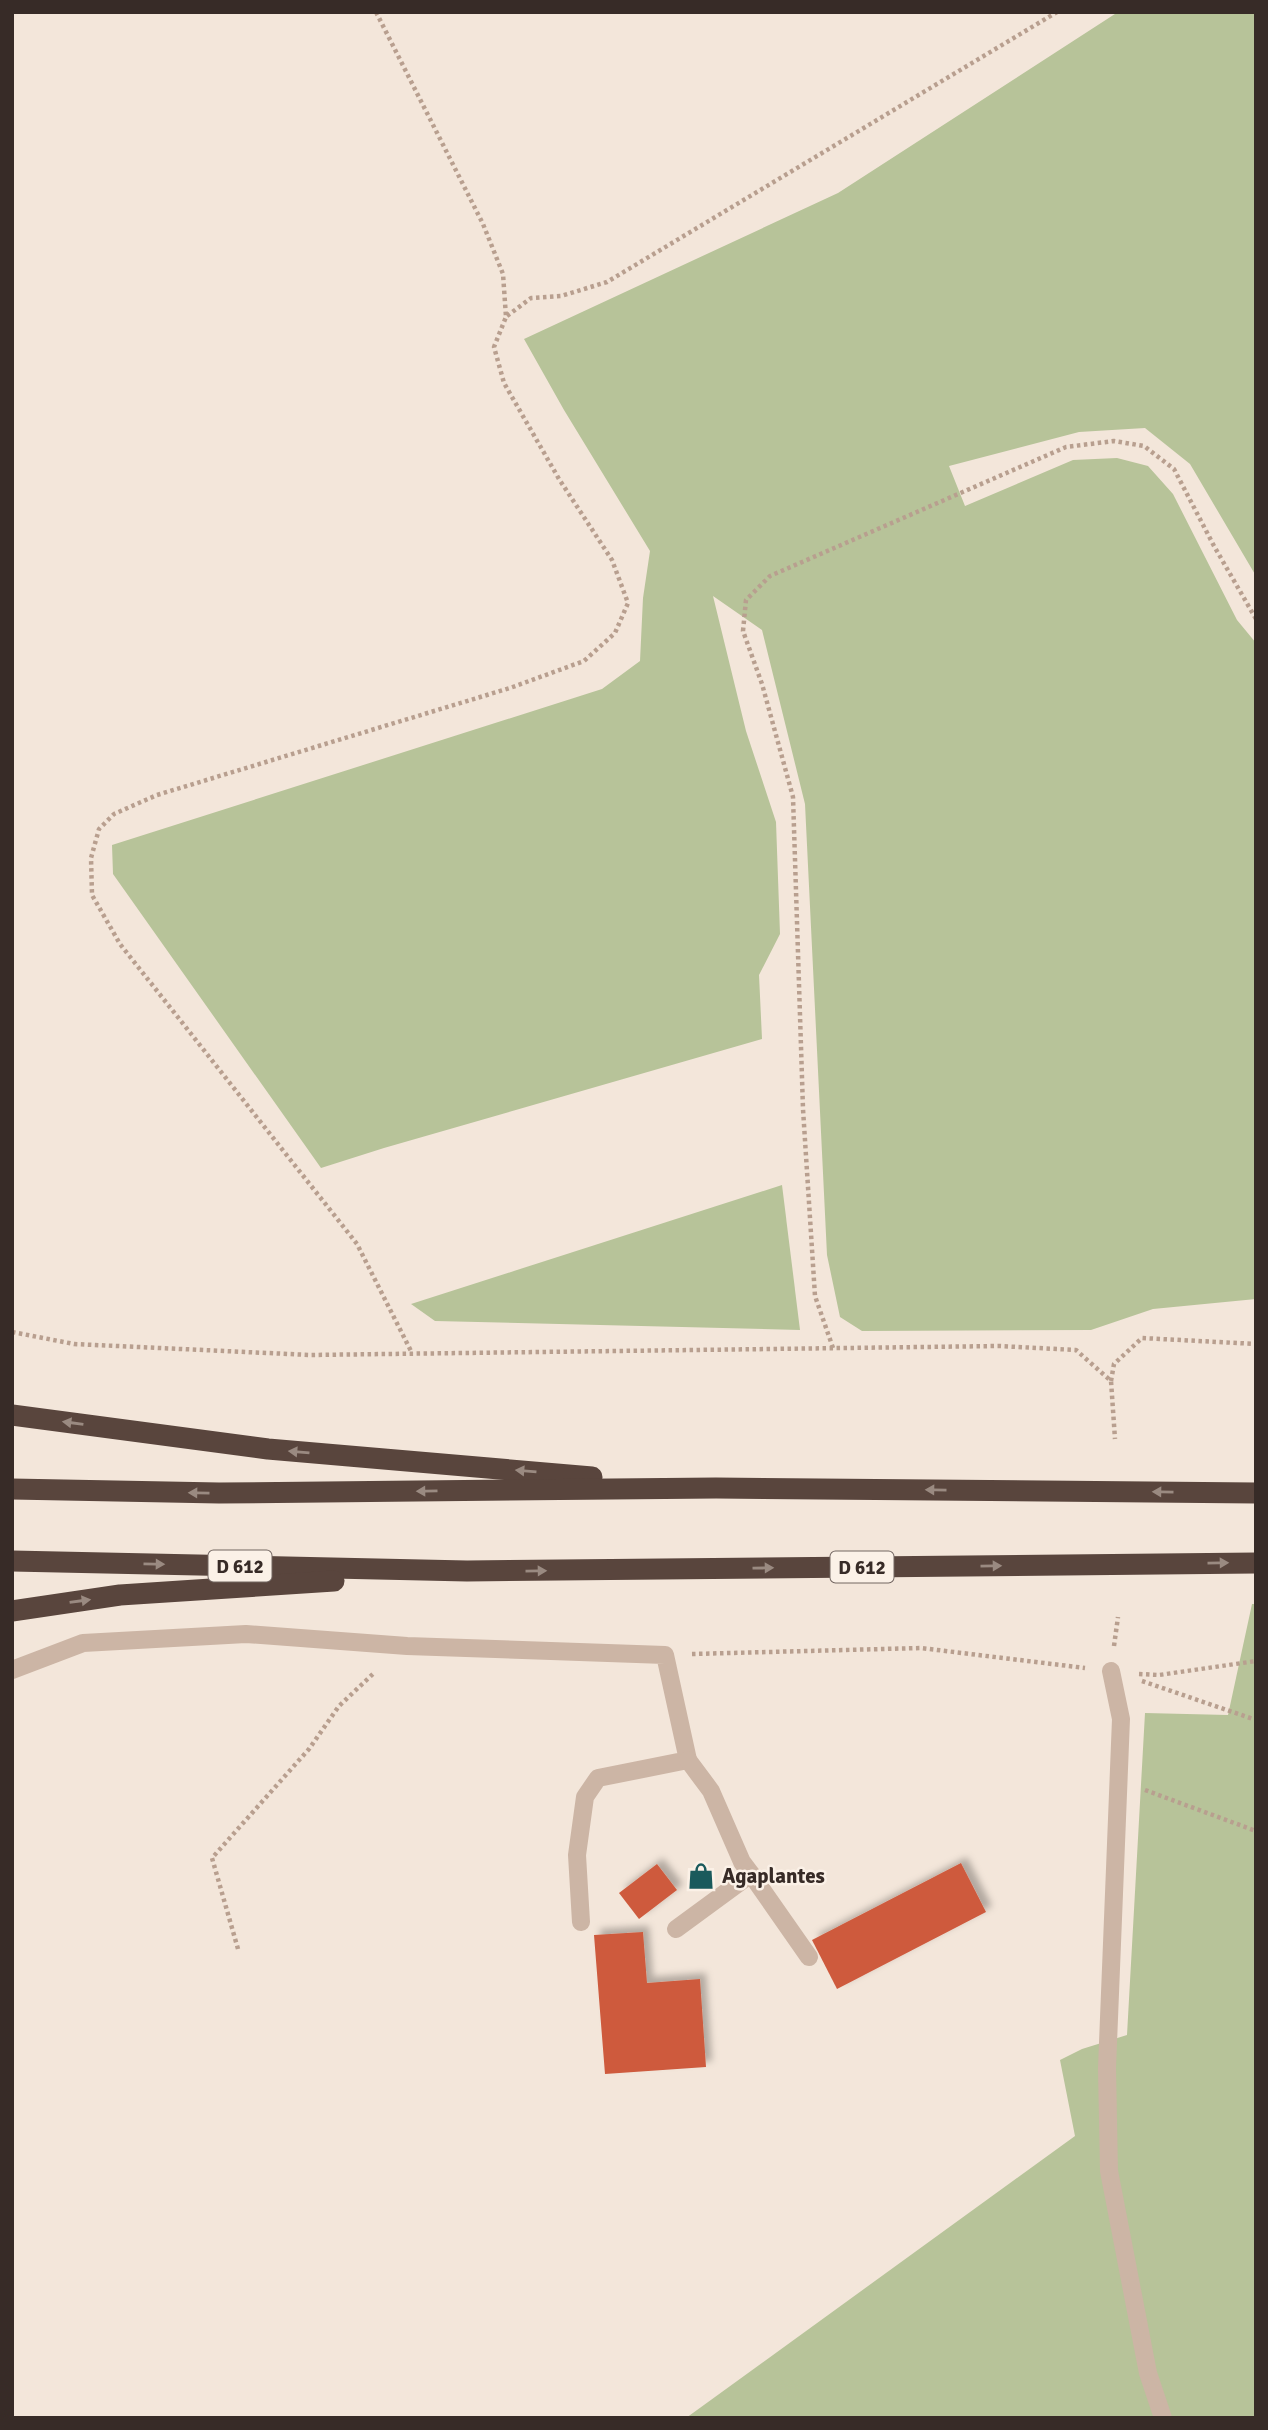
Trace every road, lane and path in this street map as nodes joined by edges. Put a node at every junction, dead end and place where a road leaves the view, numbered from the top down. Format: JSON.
{"nodes":[{"id":1,"x":376,"y":12,"type":"edge"},
{"id":2,"x":1057,"y":12,"type":"edge"},
{"id":3,"x":506,"y":317,"type":"junction"},
{"id":4,"x":1256,"y":620,"type":"edge"},
{"id":5,"x":12,"y":1332,"type":"edge"},
{"id":6,"x":1256,"y":1344,"type":"edge"},
{"id":7,"x":833,"y":1348,"type":"junction"},
{"id":8,"x":412,"y":1353,"type":"junction"},
{"id":9,"x":1111,"y":1381,"type":"junction"},
{"id":10,"x":12,"y":1415,"type":"edge"},
{"id":11,"x":1115,"y":1439,"type":"dead end"},
{"id":12,"x":716,"y":1488,"type":"junction"},
{"id":13,"x":12,"y":1489,"type":"edge"},
{"id":14,"x":1256,"y":1493,"type":"edge"},
{"id":15,"x":12,"y":1561,"type":"edge"},
{"id":16,"x":1256,"y":1563,"type":"edge"},
{"id":17,"x":467,"y":1571,"type":"junction"},
{"id":18,"x":12,"y":1611,"type":"edge"},
{"id":19,"x":407,"y":1646,"type":"junction"},
{"id":20,"x":665,"y":1655,"type":"junction"},
{"id":21,"x":1256,"y":1661,"type":"edge"},
{"id":22,"x":12,"y":1670,"type":"edge"},
{"id":23,"x":1111,"y":1671,"type":"junction"},
{"id":24,"x":1256,"y":1720,"type":"edge"},
{"id":25,"x":688,"y":1760,"type":"junction"},
{"id":26,"x":1119,"y":1780,"type":"junction"},
{"id":27,"x":1256,"y":1831,"type":"edge"},
{"id":28,"x":751,"y":1874,"type":"junction"},
{"id":29,"x":581,"y":1922,"type":"dead end"},
{"id":30,"x":676,"y":1929,"type":"dead end"},
{"id":31,"x":238,"y":1949,"type":"dead end"},
{"id":32,"x":809,"y":1957,"type":"dead end"},
{"id":33,"x":1163,"y":2418,"type":"edge"}],
"edges":[{"from":1,"to":3,"type":"path"},
{"from":2,"to":3,"type":"path"},
{"from":3,"to":8,"type":"path"},
{"from":4,"to":7,"type":"path"},
{"from":5,"to":8,"type":"path"},
{"from":6,"to":9,"type":"path"},
{"from":7,"to":8,"type":"path"},
{"from":7,"to":9,"type":"path"},
{"from":9,"to":11,"type":"path"},
{"from":12,"to":10,"type":"highway","one_way":true},
{"from":12,"to":13,"type":"highway","one_way":true},
{"from":14,"to":12,"type":"highway","one_way":true},
{"from":15,"to":17,"type":"highway","number":"D 612","one_way":true},
{"from":17,"to":16,"type":"highway","number":"D 612","one_way":true},
{"from":18,"to":17,"type":"highway","one_way":true},
{"from":19,"to":20,"type":"lane"},
{"from":19,"to":22,"type":"lane"},
{"from":19,"to":31,"type":"path"},
{"from":20,"to":23,"type":"path"},
{"from":20,"to":25,"type":"lane"},
{"from":21,"to":23,"type":"path"},
{"from":23,"to":24,"type":"path"},
{"from":23,"to":26,"type":"lane"},
{"from":25,"to":28,"type":"lane"},
{"from":25,"to":29,"type":"lane"},
{"from":26,"to":27,"type":"path"},
{"from":26,"to":33,"type":"lane"},
{"from":28,"to":30,"type":"lane"},
{"from":28,"to":32,"type":"lane"}]}
